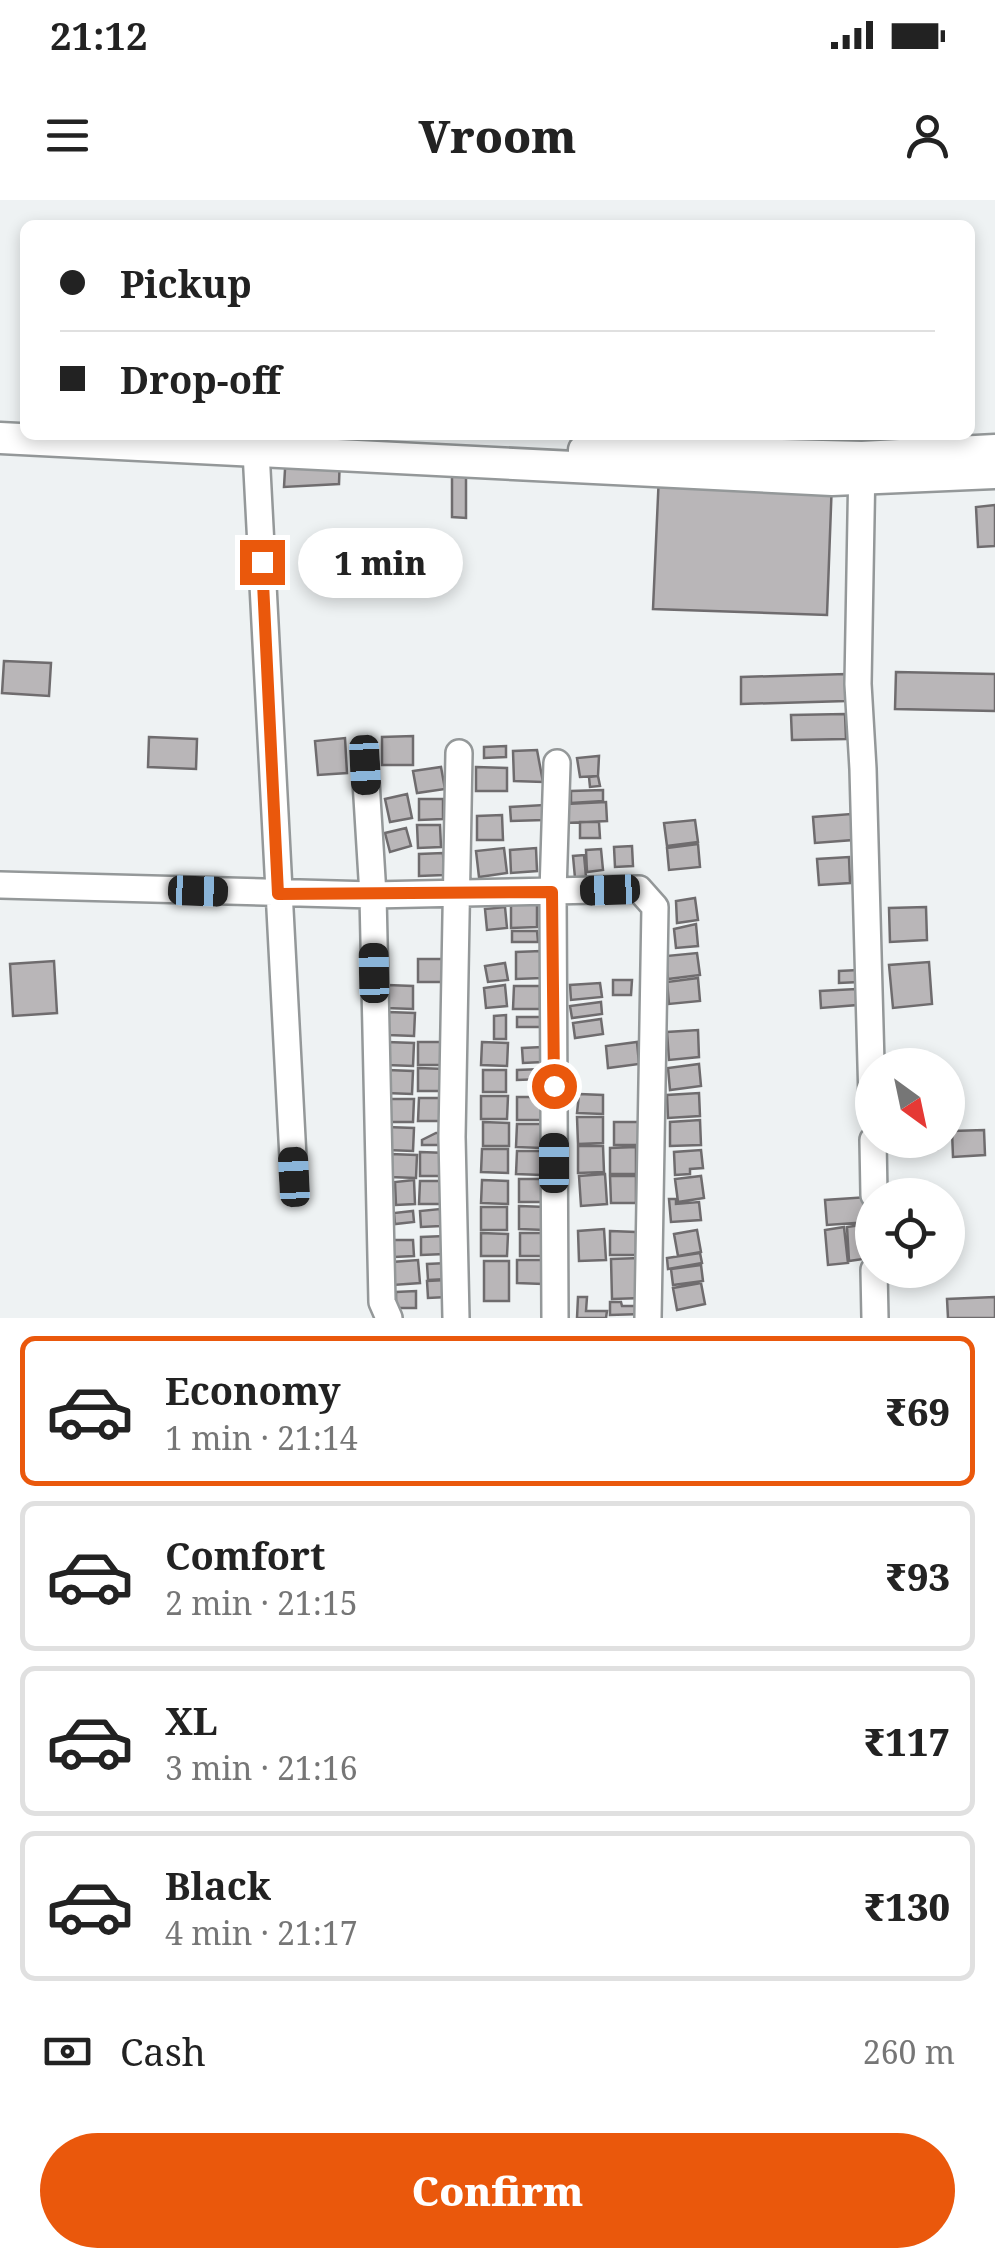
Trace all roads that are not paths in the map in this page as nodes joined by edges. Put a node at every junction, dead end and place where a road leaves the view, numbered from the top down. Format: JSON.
{"nodes":[{"id":1,"x":103,"y":440,"type":"edge"},
{"id":2,"x":388,"y":440,"type":"edge"},
{"id":3,"x":257,"y":443,"type":"edge"},
{"id":4,"x":995,"y":450,"type":"edge"},
{"id":5,"x":562,"y":459,"type":"junction"},
{"id":6,"x":862,"y":468,"type":"junction"},
{"id":7,"x":995,"y":473,"type":"edge"},
{"id":8,"x":459,"y":753,"type":"dead end"},
{"id":9,"x":557,"y":763,"type":"dead end"},
{"id":10,"x":365,"y":765,"type":"dead end"},
{"id":11,"x":0,"y":884,"type":"edge"},
{"id":12,"x":458,"y":892,"type":"junction"},
{"id":13,"x":552,"y":892,"type":"junction"},
{"id":14,"x":278,"y":894,"type":"junction"},
{"id":15,"x":373,"y":895,"type":"junction"},
{"id":16,"x":871,"y":1048,"type":"edge"},
{"id":17,"x":294,"y":1177,"type":"dead end"},
{"id":18,"x":874,"y":1288,"type":"edge"},
{"id":19,"x":389,"y":1318,"type":"edge"},
{"id":20,"x":456,"y":1318,"type":"edge"},
{"id":21,"x":555,"y":1318,"type":"edge"},
{"id":22,"x":648,"y":1318,"type":"edge"},
{"id":23,"x":875,"y":1318,"type":"edge"}],
"edges":[{"from":1,"to":3,"type":"street"},
{"from":2,"to":5,"type":"street"},
{"from":3,"to":5,"type":"street"},
{"from":3,"to":14,"type":"street"},
{"from":4,"to":6,"type":"street"},
{"from":5,"to":6,"type":"street"},
{"from":6,"to":7,"type":"street"},
{"from":6,"to":16,"type":"street"},
{"from":8,"to":12,"type":"street"},
{"from":9,"to":13,"type":"street"},
{"from":10,"to":15,"type":"street"},
{"from":11,"to":14,"type":"street"},
{"from":12,"to":13,"type":"street"},
{"from":12,"to":15,"type":"street"},
{"from":12,"to":20,"type":"street"},
{"from":13,"to":21,"type":"street"},
{"from":13,"to":22,"type":"street"},
{"from":14,"to":15,"type":"street"},
{"from":14,"to":17,"type":"street"},
{"from":15,"to":19,"type":"street"},
{"from":18,"to":23,"type":"street"}]}
